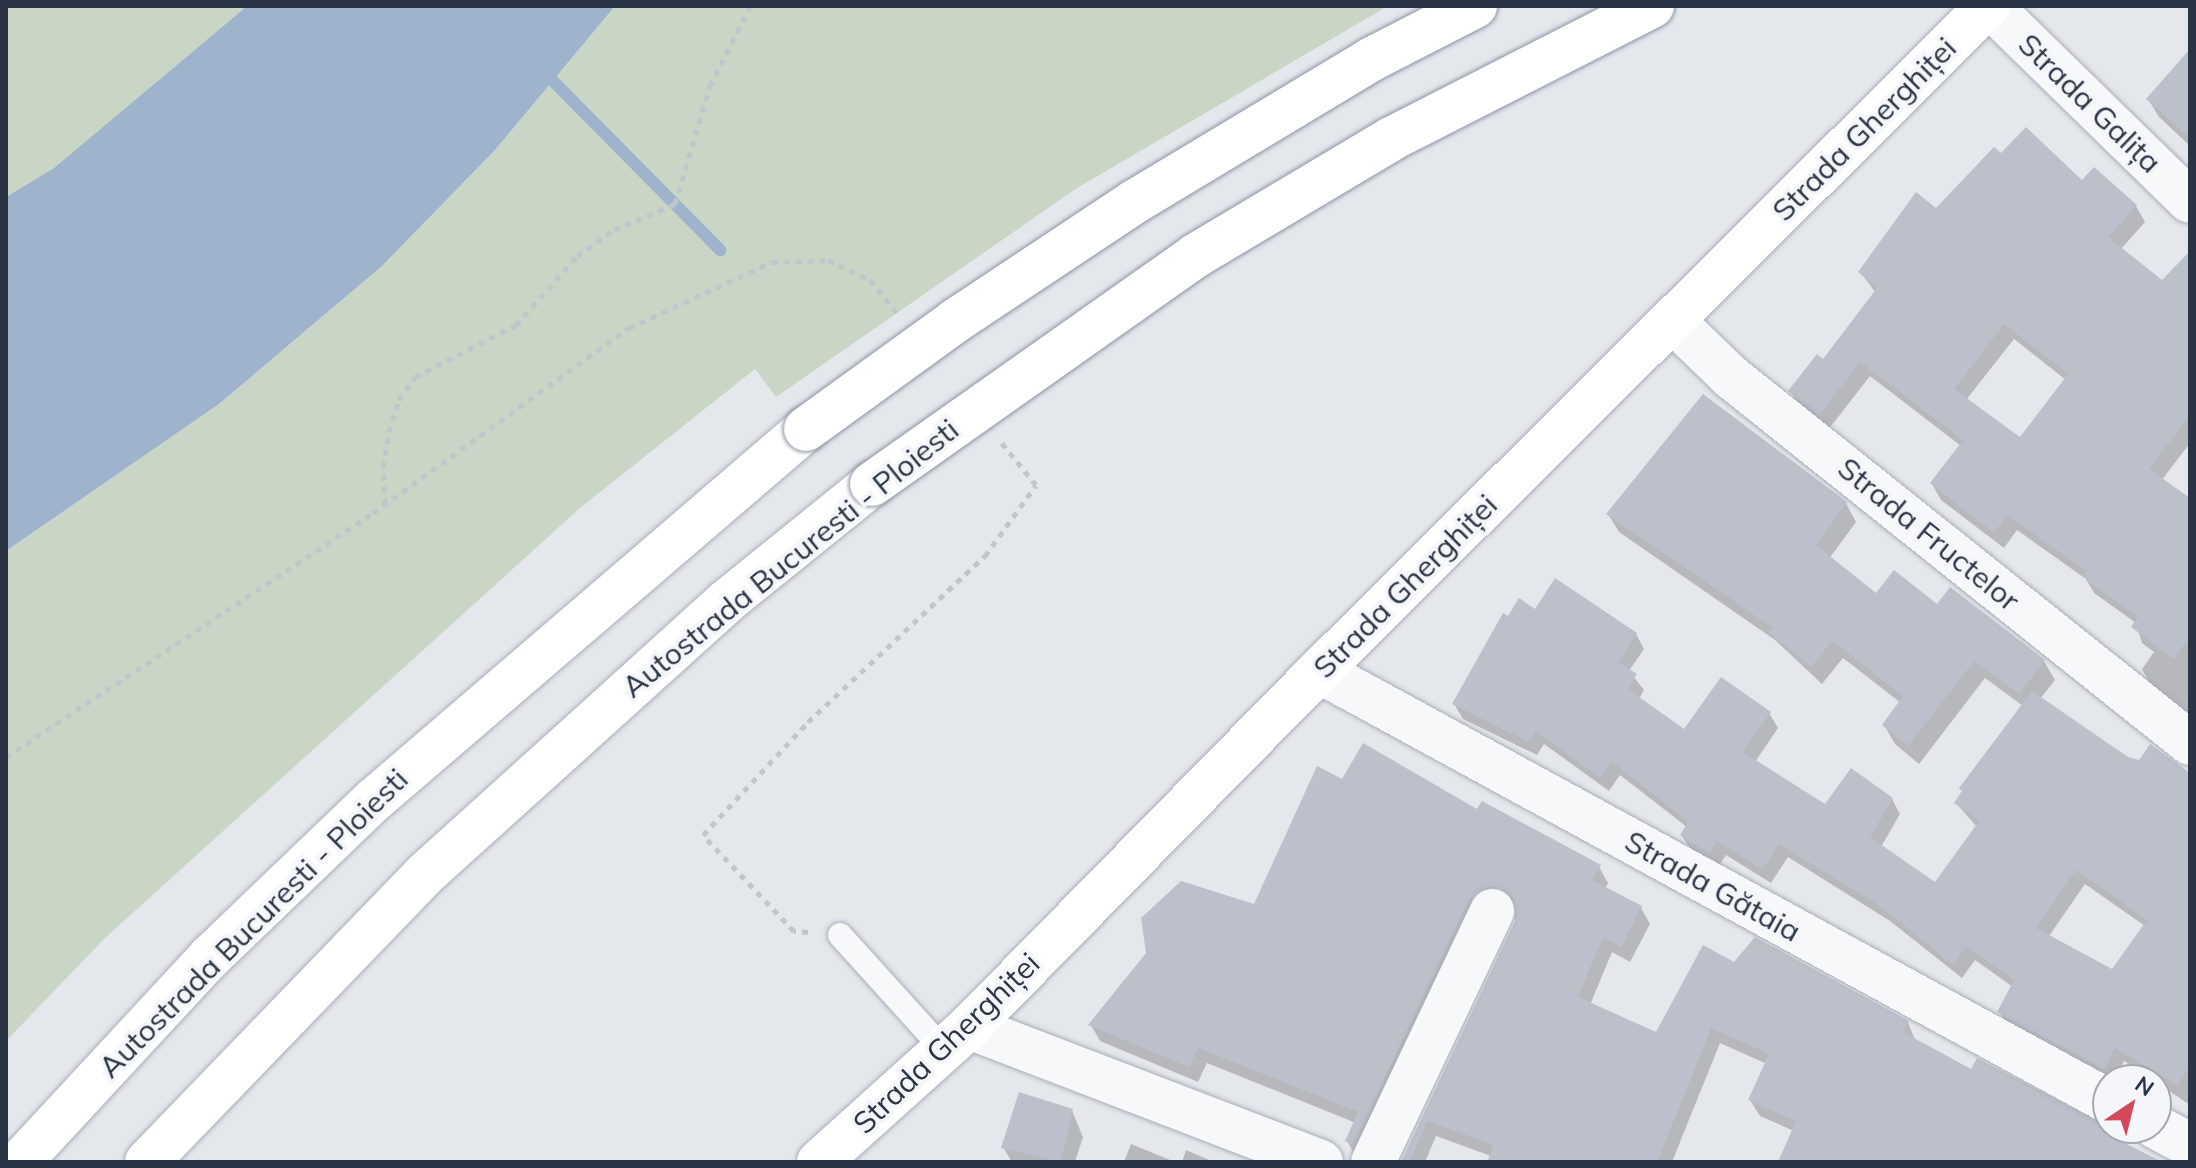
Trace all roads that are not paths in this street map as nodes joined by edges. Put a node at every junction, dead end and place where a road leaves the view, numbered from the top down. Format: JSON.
{"nodes":[{"id":1,"x":1475,"y":6,"type":"edge"},
{"id":2,"x":1652,"y":6,"type":"edge"},
{"id":3,"x":1989,"y":6,"type":"edge"},
{"id":4,"x":2190,"y":201,"type":"edge"},
{"id":5,"x":1672,"y":320,"type":"junction"},
{"id":6,"x":1319,"y":671,"type":"junction"},
{"id":7,"x":2190,"y":743,"type":"edge"},
{"id":8,"x":1492,"y":911,"type":"dead end"},
{"id":9,"x":840,"y":935,"type":"road end"},
{"id":10,"x":956,"y":1038,"type":"junction"},
{"id":11,"x":2092,"y":1092,"type":"edge"},
{"id":12,"x":2172,"y":1135,"type":"edge"},
{"id":13,"x":2190,"y":1145,"type":"edge"},
{"id":14,"x":20,"y":1162,"type":"edge"},
{"id":15,"x":147,"y":1162,"type":"edge"},
{"id":16,"x":819,"y":1162,"type":"edge"},
{"id":17,"x":1321,"y":1162,"type":"edge"},
{"id":18,"x":1373,"y":1162,"type":"edge"}],
"edges":[{"from":1,"to":14,"type":"main road","name":"Autostrada Bucuresti - Ploiesti","bridge":true},
{"from":2,"to":15,"type":"main road","name":"Autostrada Bucuresti - Ploiesti","bridge":true},
{"from":3,"to":4,"type":"street","name":"Strada Galița"},
{"from":3,"to":5,"type":"main road","name":"Strada Gherghiței"},
{"from":5,"to":6,"type":"main road","name":"Strada Gherghiței"},
{"from":5,"to":7,"type":"street","name":"Strada Fructelor"},
{"from":6,"to":10,"type":"main road","name":"Strada Gherghiței"},
{"from":6,"to":11,"type":"street","name":"Strada Gătaia"},
{"from":8,"to":18,"type":"street"},
{"from":9,"to":10,"type":"lane"},
{"from":10,"to":16,"type":"main road","name":"Strada Gherghiței"},
{"from":10,"to":17,"type":"street"},
{"from":12,"to":13,"type":"street"}]}
